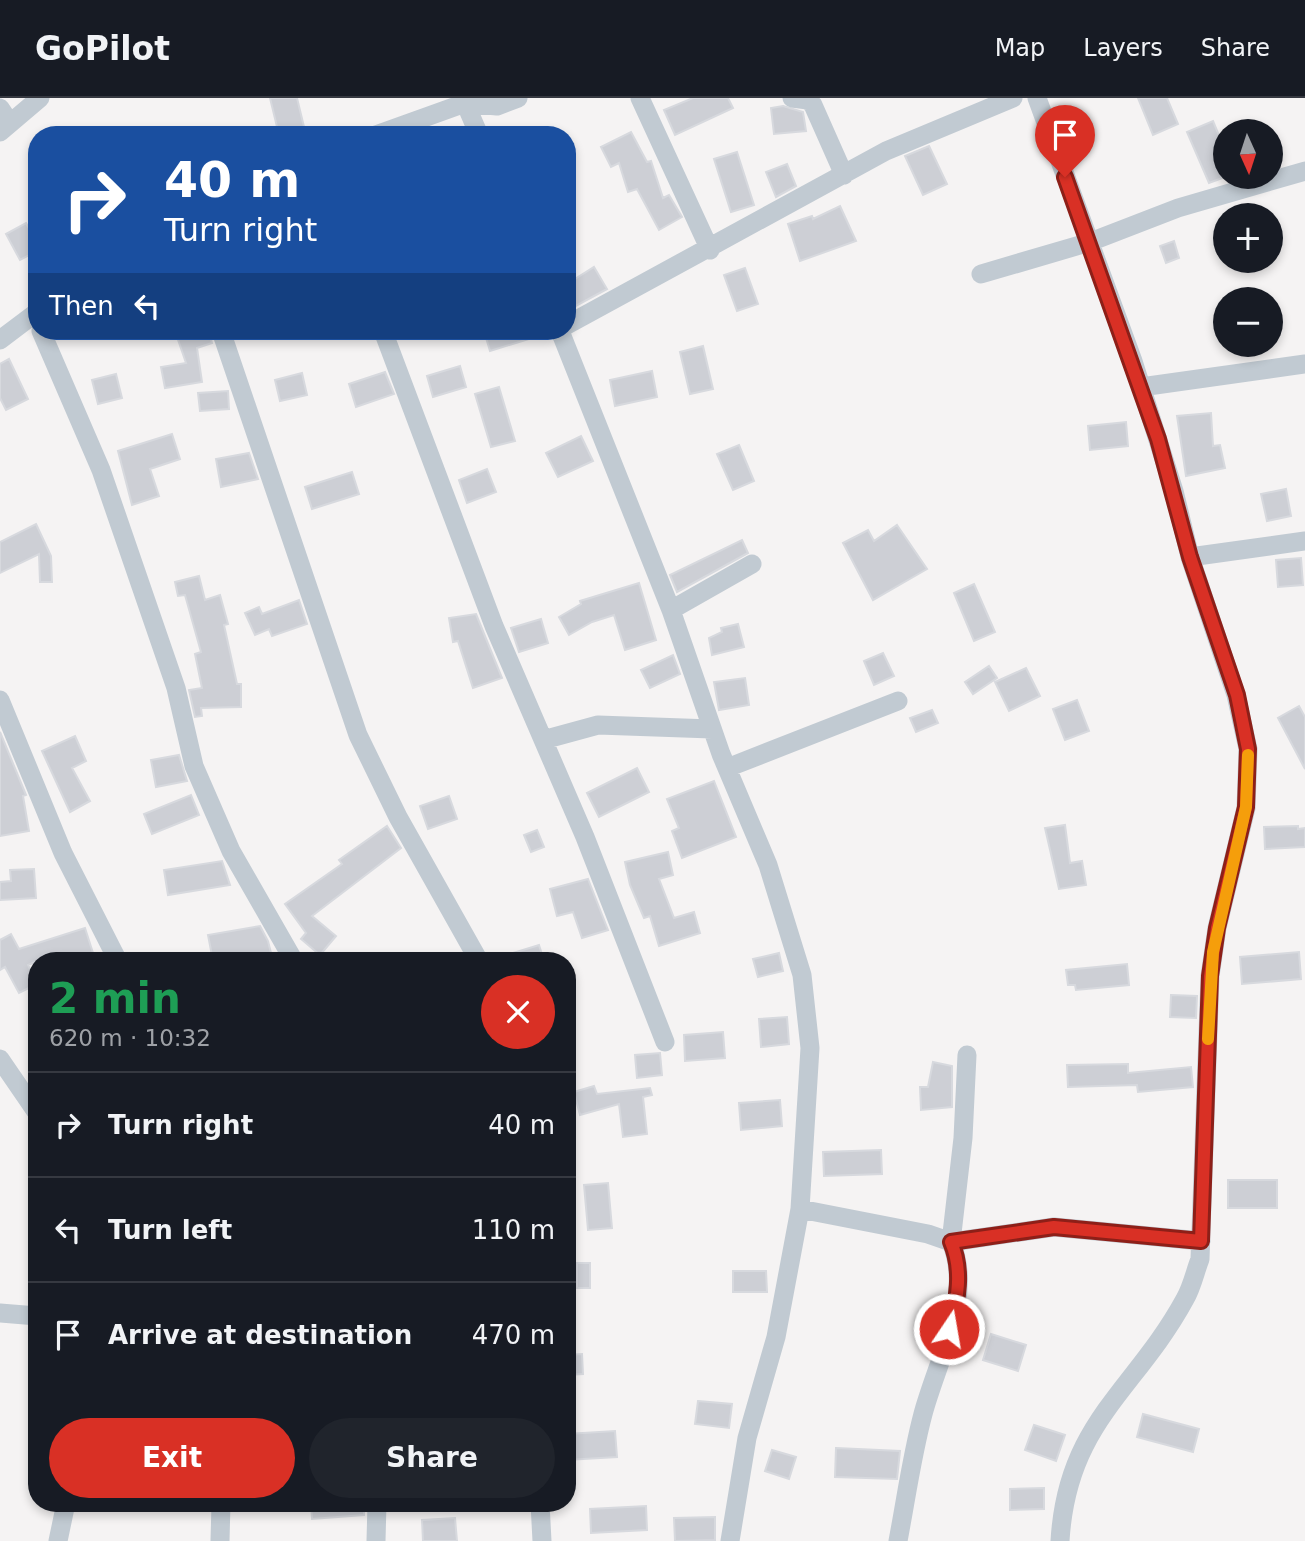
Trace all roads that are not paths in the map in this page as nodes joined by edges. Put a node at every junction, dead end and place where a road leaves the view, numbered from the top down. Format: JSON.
{"nodes":[{"id":1,"x":40,"y":98,"type":"edge"},
{"id":2,"x":518,"y":98,"type":"edge"},
{"id":3,"x":640,"y":98,"type":"edge"},
{"id":4,"x":1013,"y":98,"type":"edge"},
{"id":5,"x":1037,"y":98,"type":"edge"},
{"id":6,"x":792,"y":99,"type":"edge"},
{"id":7,"x":464,"y":100,"type":"edge"},
{"id":8,"x":3,"y":121,"type":"edge"},
{"id":9,"x":399,"y":126,"type":"edge"},
{"id":10,"x":475,"y":126,"type":"edge"},
{"id":11,"x":1305,"y":171,"type":"edge"},
{"id":12,"x":844,"y":176,"type":"junction"},
{"id":13,"x":710,"y":250,"type":"junction"},
{"id":14,"x":981,"y":274,"type":"dead end"},
{"id":15,"x":576,"y":320,"type":"edge"},
{"id":16,"x":28,"y":324,"type":"edge"},
{"id":17,"x":0,"y":340,"type":"edge"},
{"id":18,"x":46,"y":340,"type":"edge"},
{"id":19,"x":223,"y":340,"type":"edge"},
{"id":20,"x":386,"y":340,"type":"edge"},
{"id":21,"x":564,"y":340,"type":"edge"},
{"id":22,"x":1305,"y":364,"type":"edge"},
{"id":23,"x":1141,"y":387,"type":"junction"},
{"id":24,"x":1305,"y":541,"type":"edge"},
{"id":25,"x":1190,"y":557,"type":"junction"},
{"id":26,"x":752,"y":564,"type":"dead end"},
{"id":27,"x":671,"y":610,"type":"junction"},
{"id":28,"x":0,"y":700,"type":"edge"},
{"id":29,"x":898,"y":701,"type":"dead end"},
{"id":30,"x":712,"y":729,"type":"junction"},
{"id":31,"x":543,"y":740,"type":"junction"},
{"id":32,"x":727,"y":768,"type":"junction"},
{"id":33,"x":113,"y":952,"type":"edge"},
{"id":34,"x":289,"y":952,"type":"edge"},
{"id":35,"x":474,"y":952,"type":"edge"},
{"id":36,"x":665,"y":1042,"type":"dead end"},
{"id":37,"x":967,"y":1055,"type":"dead end"},
{"id":38,"x":0,"y":1059,"type":"edge"},
{"id":39,"x":28,"y":1099,"type":"edge"},
{"id":40,"x":800,"y":1209,"type":"junction"},
{"id":41,"x":1201,"y":1241,"type":"junction"},
{"id":42,"x":951,"y":1242,"type":"junction"},
{"id":43,"x":0,"y":1313,"type":"edge"},
{"id":44,"x":28,"y":1315,"type":"edge"},
{"id":45,"x":64,"y":1512,"type":"edge"},
{"id":46,"x":220,"y":1512,"type":"edge"},
{"id":47,"x":377,"y":1512,"type":"edge"},
{"id":48,"x":540,"y":1512,"type":"edge"},
{"id":49,"x":58,"y":1541,"type":"edge"},
{"id":50,"x":220,"y":1541,"type":"edge"},
{"id":51,"x":376,"y":1541,"type":"edge"},
{"id":52,"x":542,"y":1541,"type":"edge"},
{"id":53,"x":730,"y":1541,"type":"edge"},
{"id":54,"x":898,"y":1541,"type":"edge"},
{"id":55,"x":1060,"y":1541,"type":"edge"}],
"edges":[{"from":1,"to":8,"type":"street"},
{"from":2,"to":7,"type":"street"},
{"from":3,"to":13,"type":"street"},
{"from":4,"to":12,"type":"street"},
{"from":5,"to":23,"type":"street"},
{"from":6,"to":12,"type":"street"},
{"from":7,"to":9,"type":"street"},
{"from":7,"to":10,"type":"street"},
{"from":11,"to":14,"type":"street"},
{"from":12,"to":13,"type":"street"},
{"from":13,"to":15,"type":"street"},
{"from":16,"to":17,"type":"street"},
{"from":18,"to":34,"type":"street"},
{"from":19,"to":35,"type":"street"},
{"from":20,"to":31,"type":"street"},
{"from":21,"to":27,"type":"street"},
{"from":22,"to":23,"type":"street"},
{"from":23,"to":25,"type":"street"},
{"from":24,"to":25,"type":"street"},
{"from":25,"to":41,"type":"street"},
{"from":26,"to":27,"type":"street"},
{"from":27,"to":30,"type":"street"},
{"from":28,"to":33,"type":"street"},
{"from":29,"to":32,"type":"street"},
{"from":30,"to":31,"type":"street"},
{"from":30,"to":32,"type":"street"},
{"from":31,"to":36,"type":"street"},
{"from":32,"to":40,"type":"street"},
{"from":37,"to":42,"type":"street"},
{"from":38,"to":39,"type":"street"},
{"from":40,"to":42,"type":"street"},
{"from":40,"to":53,"type":"street"},
{"from":41,"to":42,"type":"street"},
{"from":41,"to":55,"type":"street"},
{"from":42,"to":54,"type":"street"},
{"from":43,"to":44,"type":"street"},
{"from":45,"to":49,"type":"street"},
{"from":46,"to":50,"type":"street"},
{"from":47,"to":51,"type":"street"},
{"from":48,"to":52,"type":"street"}]}
